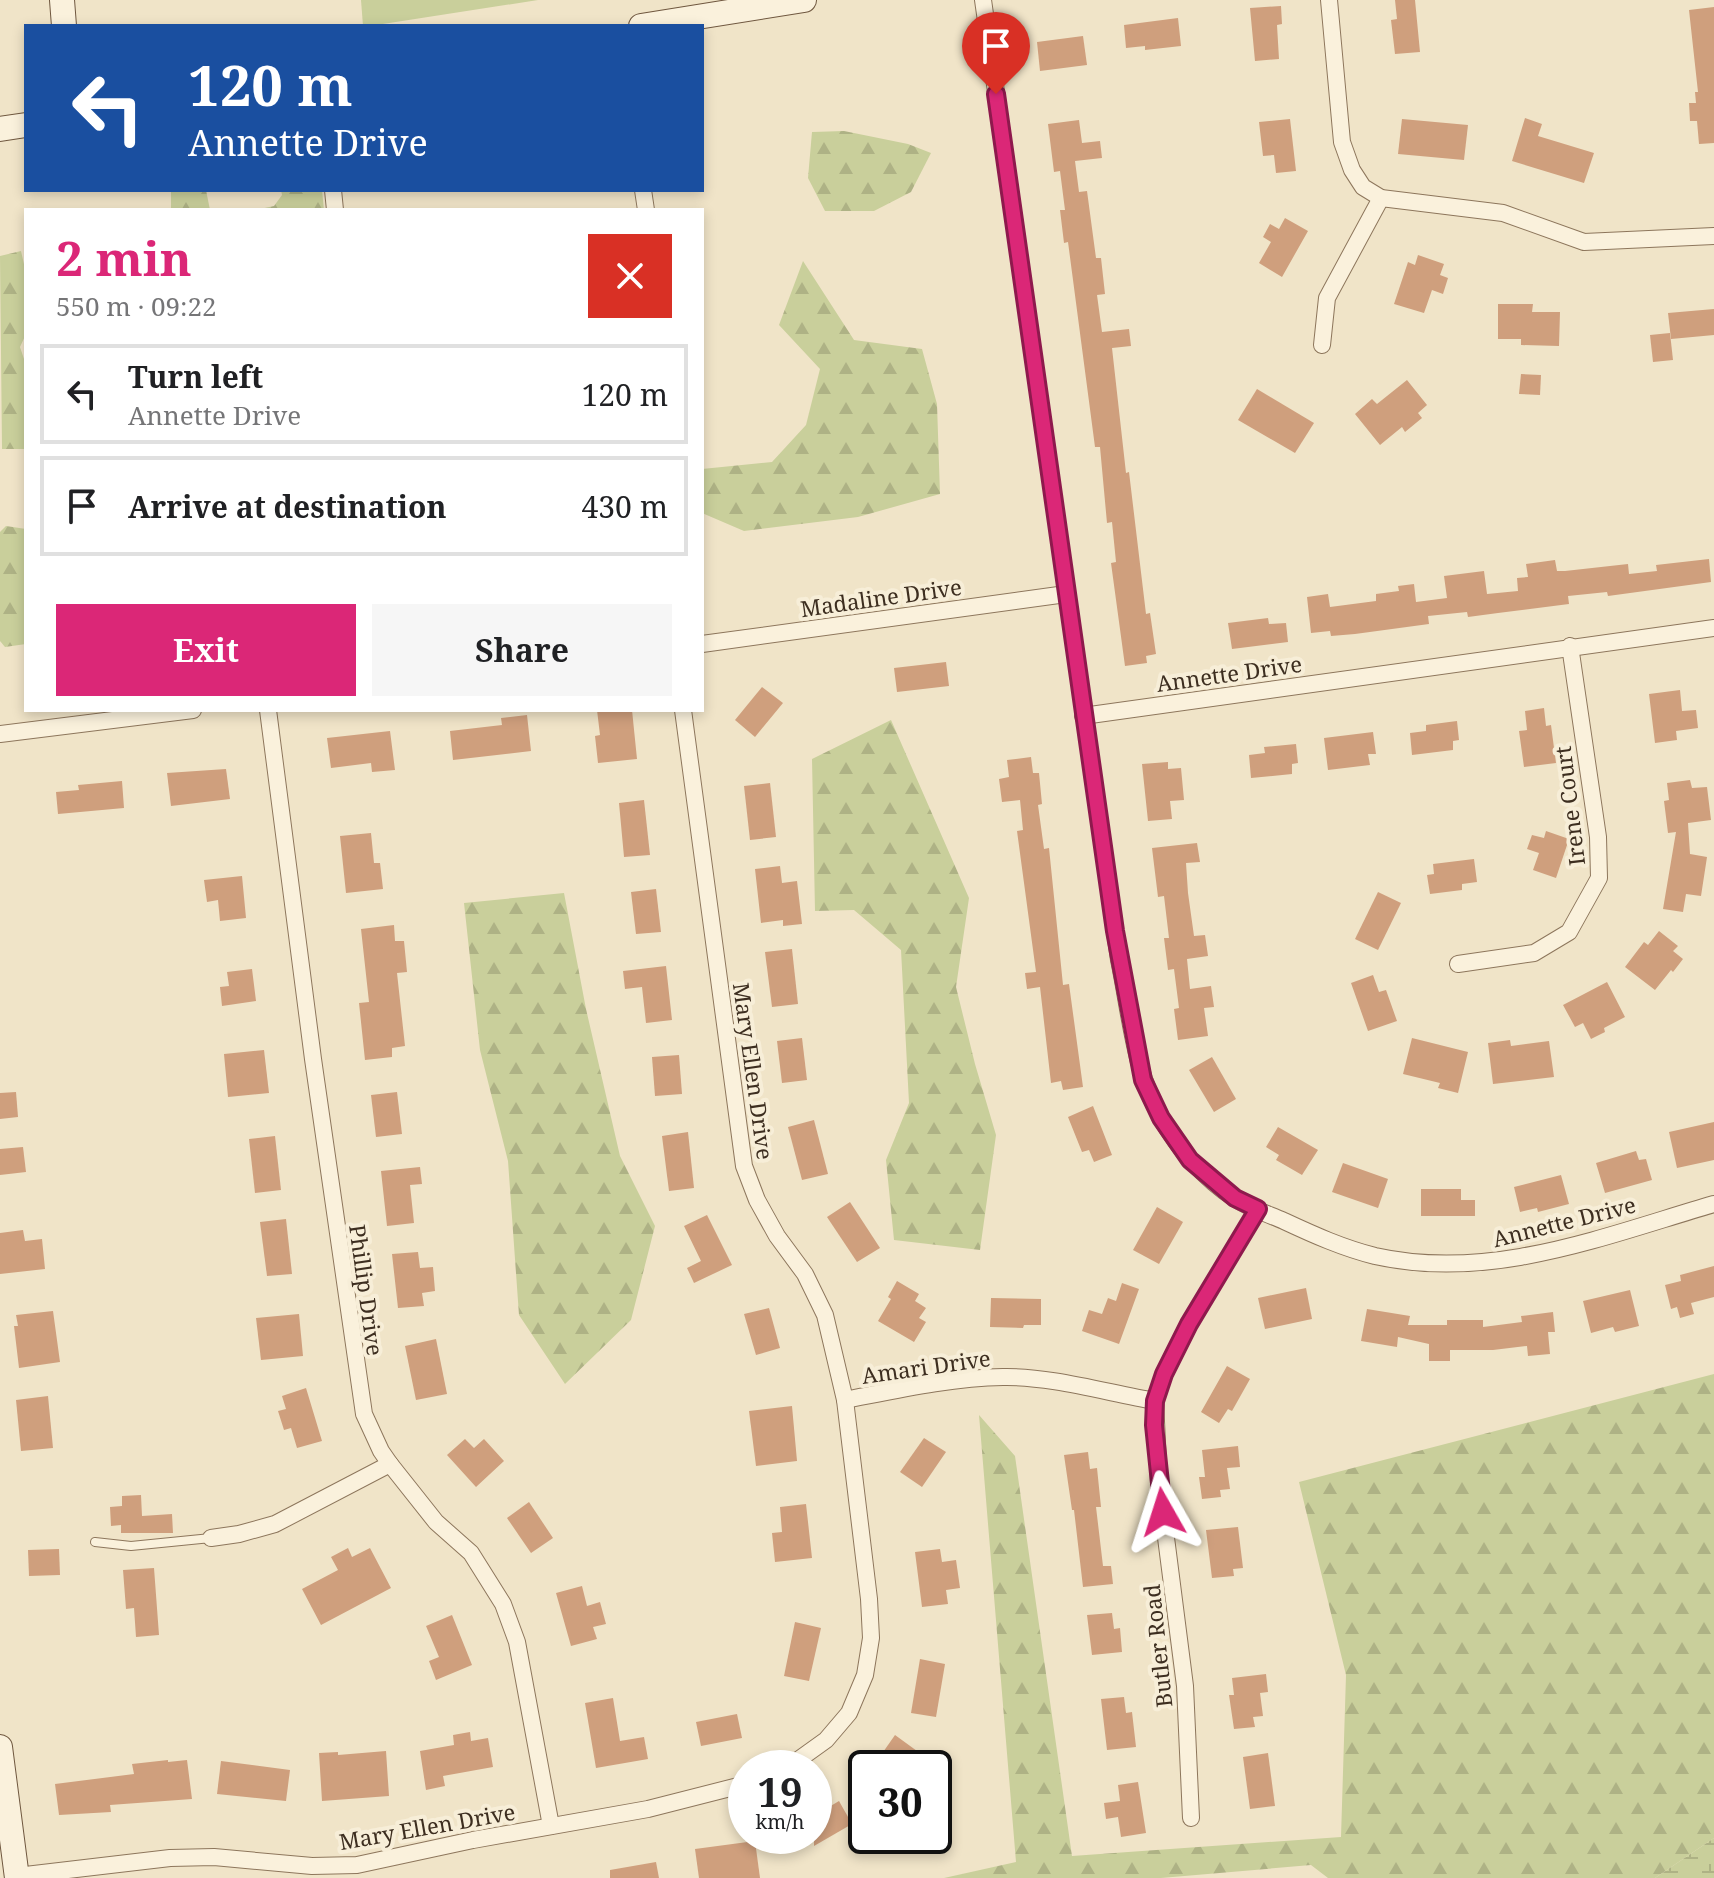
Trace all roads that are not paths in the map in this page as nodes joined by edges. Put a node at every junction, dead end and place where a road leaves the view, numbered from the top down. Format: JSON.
{"nodes":[{"id":1,"x":62,"y":0,"type":"edge"},
{"id":2,"x":804,"y":0,"type":"edge"},
{"id":3,"x":983,"y":0,"type":"edge"},
{"id":4,"x":1329,"y":0,"type":"edge"},
{"id":5,"x":64,"y":24,"type":"edge"},
{"id":6,"x":654,"y":24,"type":"edge"},
{"id":7,"x":24,"y":125,"type":"edge"},
{"id":8,"x":0,"y":129,"type":"edge"},
{"id":9,"x":1381,"y":198,"type":"junction"},
{"id":10,"x":1714,"y":236,"type":"edge"},
{"id":11,"x":1322,"y":345,"type":"dead end"},
{"id":12,"x":1066,"y":594,"type":"junction"},
{"id":13,"x":1714,"y":628,"type":"edge"},
{"id":14,"x":704,"y":644,"type":"edge"},
{"id":15,"x":1570,"y":646,"type":"junction"},
{"id":16,"x":177,"y":712,"type":"edge"},
{"id":17,"x":268,"y":712,"type":"edge"},
{"id":18,"x":683,"y":712,"type":"edge"},
{"id":19,"x":1083,"y":716,"type":"junction"},
{"id":20,"x":0,"y":734,"type":"edge"},
{"id":21,"x":1458,"y":964,"type":"dead end"},
{"id":22,"x":1714,"y":1204,"type":"edge"},
{"id":23,"x":1258,"y":1209,"type":"junction"},
{"id":24,"x":845,"y":1400,"type":"junction"},
{"id":25,"x":1155,"y":1401,"type":"junction"},
{"id":26,"x":390,"y":1464,"type":"junction"},
{"id":27,"x":211,"y":1538,"type":"joint"},
{"id":28,"x":95,"y":1542,"type":"dead end"},
{"id":29,"x":0,"y":1747,"type":"edge"},
{"id":30,"x":812,"y":1750,"type":"edge"},
{"id":31,"x":728,"y":1789,"type":"edge"},
{"id":32,"x":1191,"y":1818,"type":"dead end"},
{"id":33,"x":551,"y":1826,"type":"junction"},
{"id":34,"x":17,"y":1877,"type":"edge"}],
"edges":[{"from":1,"to":5,"type":"main road"},
{"from":2,"to":6,"type":"main road"},
{"from":3,"to":12,"type":"street","name":"Annette Drive"},
{"from":4,"to":9,"type":"street"},
{"from":7,"to":8,"type":"main road"},
{"from":9,"to":10,"type":"street"},
{"from":9,"to":11,"type":"street"},
{"from":12,"to":14,"type":"street","name":"Madaline Drive"},
{"from":12,"to":19,"type":"street","name":"Annette Drive"},
{"from":13,"to":15,"type":"street","name":"Annette Drive"},
{"from":15,"to":19,"type":"street","name":"Annette Drive"},
{"from":15,"to":21,"type":"street","name":"Irene Court"},
{"from":16,"to":20,"type":"street"},
{"from":17,"to":26,"type":"street","name":"Phillip Drive"},
{"from":18,"to":24,"type":"street","name":"Mary Ellen Drive"},
{"from":19,"to":23,"type":"street","name":"Annette Drive"},
{"from":22,"to":23,"type":"street","name":"Annette Drive"},
{"from":23,"to":25,"type":"street","name":"Butler Road"},
{"from":24,"to":25,"type":"street","name":"Amari Drive"},
{"from":24,"to":30,"type":"street","name":"Mary Ellen Drive"},
{"from":25,"to":32,"type":"street","name":"Butler Road"},
{"from":26,"to":27,"type":"street"},
{"from":26,"to":33,"type":"street","name":"Phillip Drive"},
{"from":27,"to":28,"type":"lane"},
{"from":29,"to":34,"type":"main road"},
{"from":31,"to":33,"type":"street","name":"Mary Ellen Drive"},
{"from":33,"to":34,"type":"street","name":"Mary Ellen Drive"}]}
